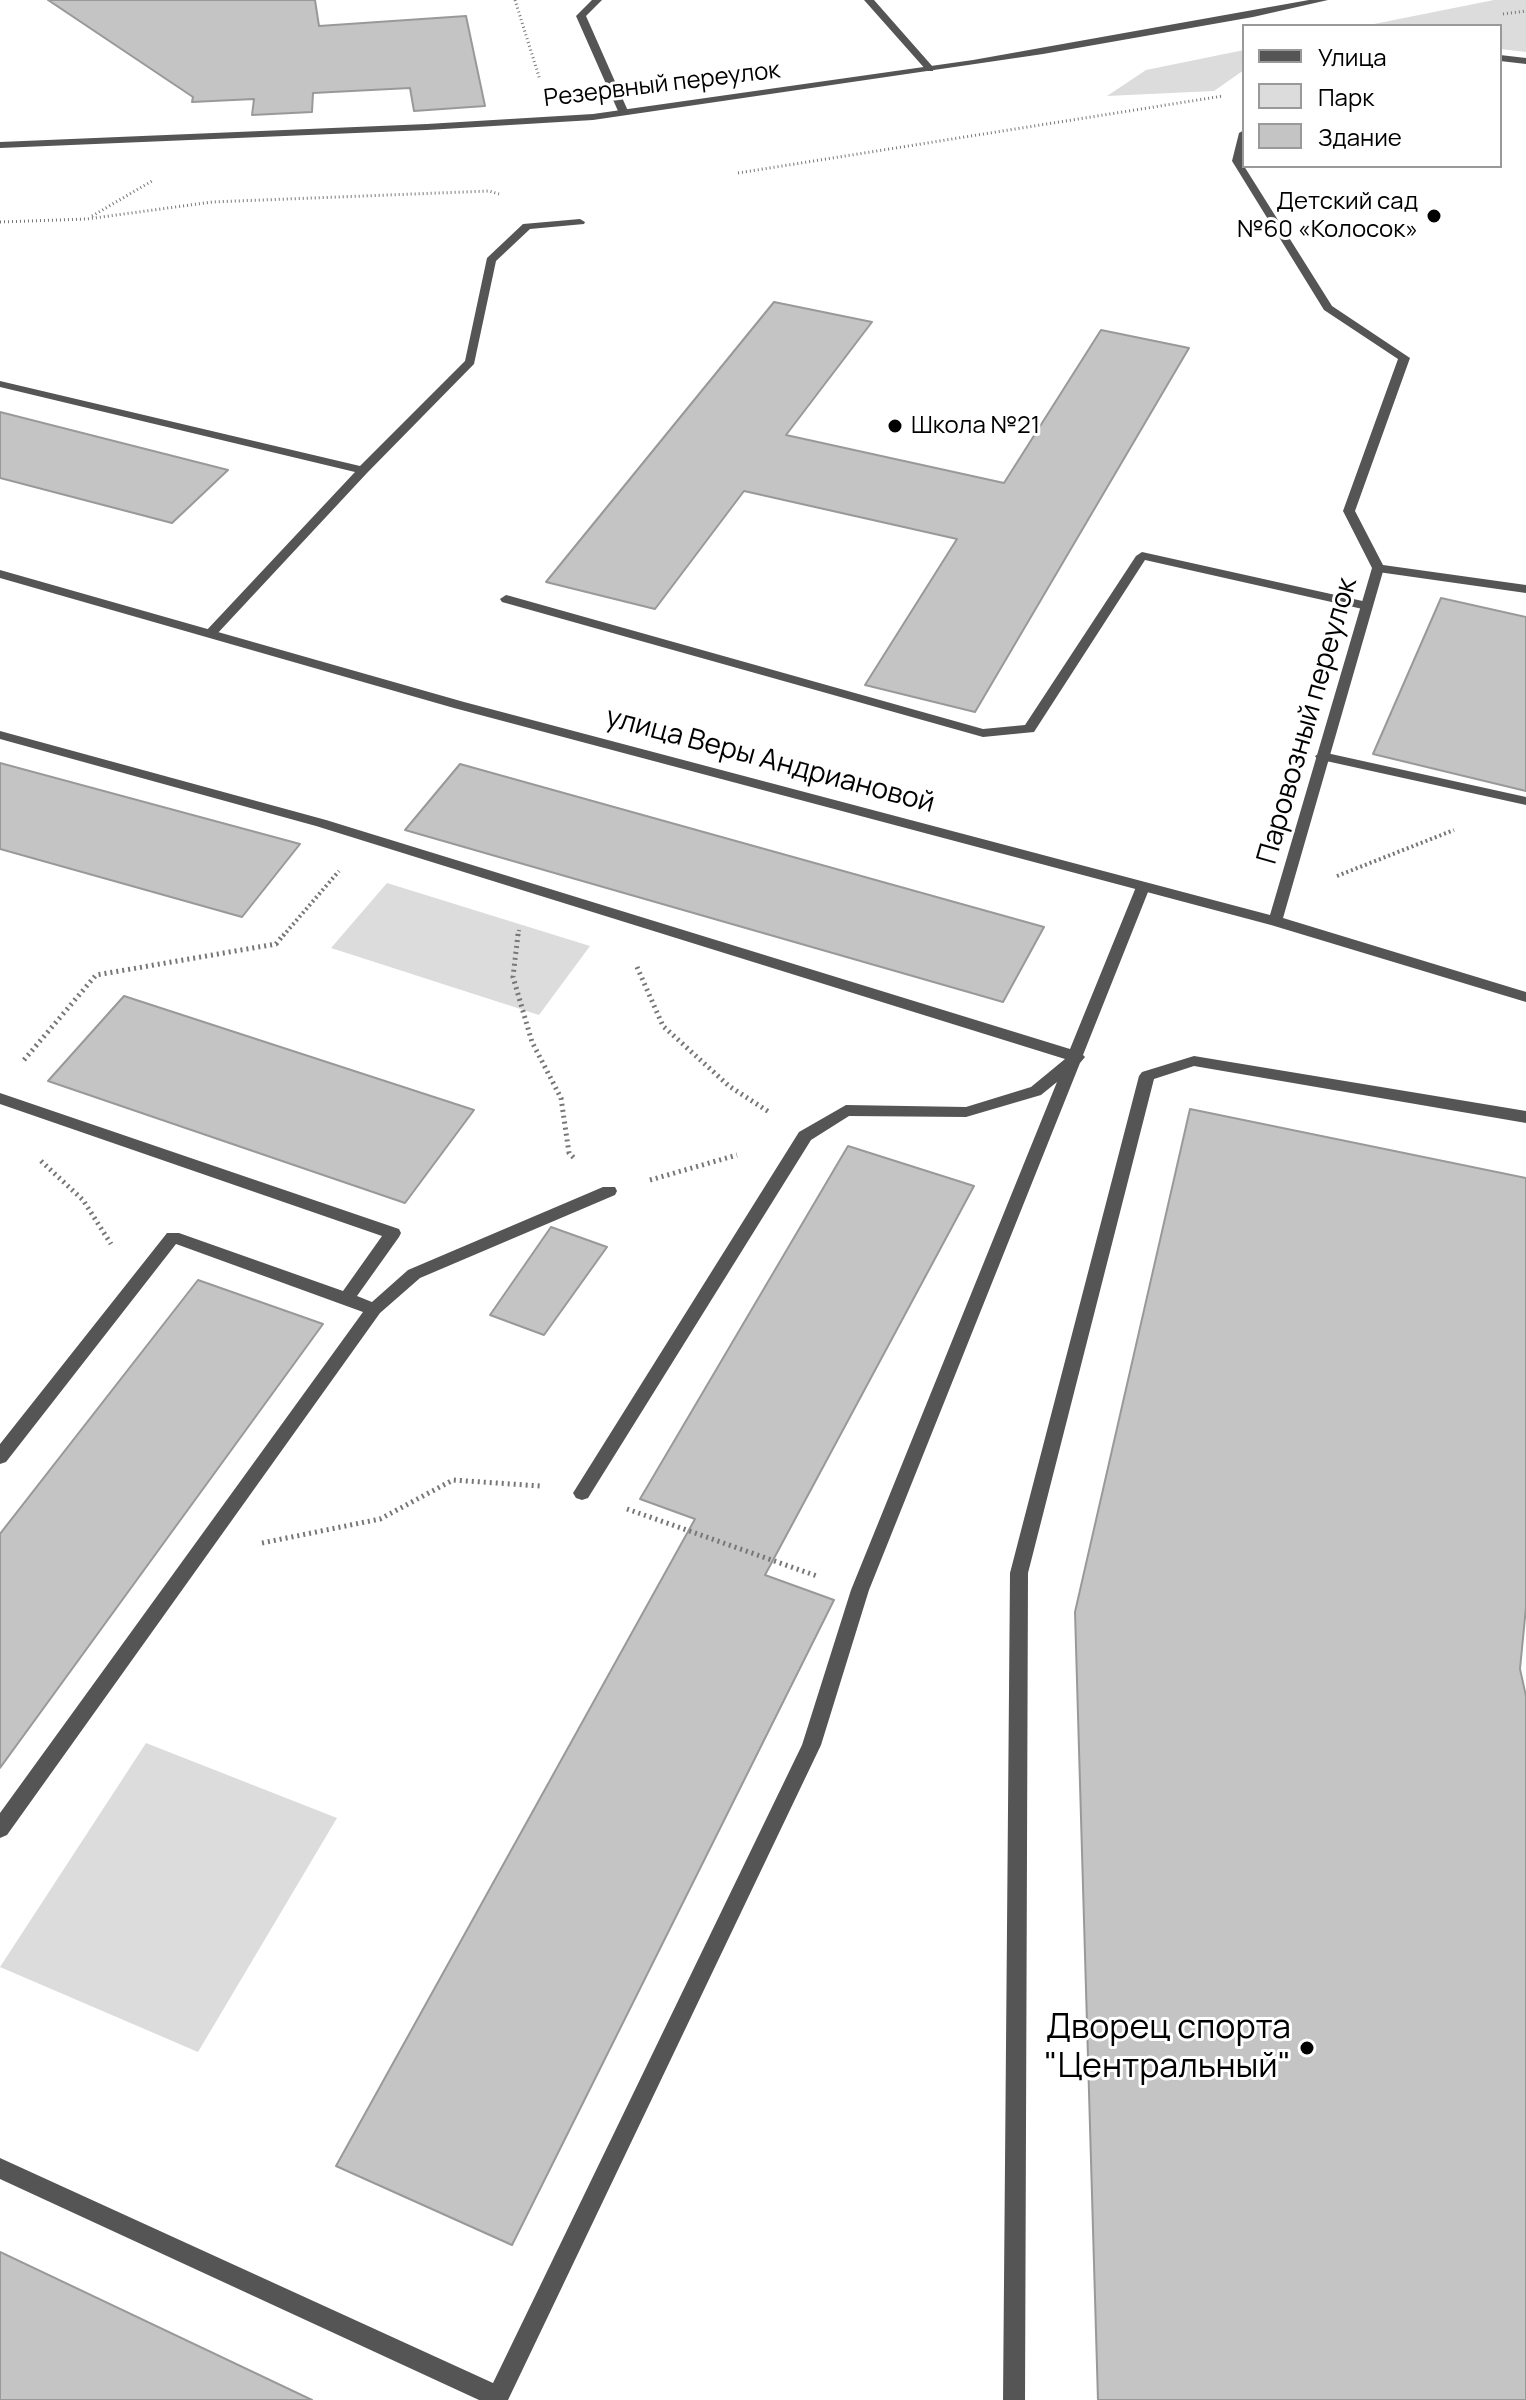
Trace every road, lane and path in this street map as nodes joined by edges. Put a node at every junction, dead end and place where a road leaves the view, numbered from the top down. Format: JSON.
{"nodes":[{"id":1,"x":515,"y":0,"type":"edge"},
{"id":2,"x":597,"y":0,"type":"edge"},
{"id":3,"x":869,"y":0,"type":"edge"},
{"id":4,"x":1323,"y":0,"type":"edge"},
{"id":5,"x":1502,"y":58,"type":"edge"},
{"id":6,"x":1526,"y":61,"type":"edge"},
{"id":7,"x":930,"y":69,"type":"junction"},
{"id":8,"x":1228,"y":95,"type":"dead end"},
{"id":9,"x":623,"y":111,"type":"junction"},
{"id":10,"x":552,"y":119,"type":"junction"},
{"id":11,"x":1242,"y":141,"type":"edge"},
{"id":12,"x":0,"y":145,"type":"edge"},
{"id":13,"x":738,"y":173,"type":"dead end"},
{"id":14,"x":0,"y":222,"type":"edge"},
{"id":15,"x":580,"y":222,"type":"dead end"},
{"id":16,"x":527,"y":226,"type":"junction"},
{"id":17,"x":0,"y":384,"type":"edge"},
{"id":18,"x":363,"y":470,"type":"junction"},
{"id":19,"x":1378,"y":568,"type":"junction"},
{"id":20,"x":0,"y":574,"type":"edge"},
{"id":21,"x":1526,"y":589,"type":"edge"},
{"id":22,"x":506,"y":599,"type":"dead end"},
{"id":23,"x":1367,"y":606,"type":"junction"},
{"id":24,"x":211,"y":632,"type":"junction"},
{"id":25,"x":0,"y":735,"type":"edge"},
{"id":26,"x":1322,"y":756,"type":"junction"},
{"id":27,"x":1526,"y":801,"type":"edge"},
{"id":28,"x":366,"y":840,"type":"junction"},
{"id":29,"x":1143,"y":887,"type":"junction"},
{"id":30,"x":525,"y":888,"type":"junction"},
{"id":31,"x":613,"y":915,"type":"junction"},
{"id":32,"x":1275,"y":921,"type":"junction"},
{"id":33,"x":1526,"y":997,"type":"edge"},
{"id":34,"x":1077,"y":1057,"type":"junction"},
{"id":35,"x":19,"y":1065,"type":"dead end"},
{"id":36,"x":0,"y":1098,"type":"edge"},
{"id":37,"x":1526,"y":1117,"type":"edge"},
{"id":38,"x":805,"y":1136,"type":"junction"},
{"id":39,"x":31,"y":1151,"type":"dead end"},
{"id":40,"x":609,"y":1191,"type":"junction"},
{"id":41,"x":137,"y":1286,"type":"junction"},
{"id":42,"x":346,"y":1299,"type":"junction"},
{"id":43,"x":374,"y":1309,"type":"junction"},
{"id":44,"x":0,"y":1457,"type":"edge"},
{"id":45,"x":582,"y":1493,"type":"junction"},
{"id":46,"x":203,"y":1546,"type":"junction"},
{"id":47,"x":860,"y":1590,"type":"junction"},
{"id":48,"x":0,"y":1829,"type":"edge"},
{"id":49,"x":0,"y":2168,"type":"edge"},
{"id":50,"x":502,"y":2398,"type":"edge"},
{"id":51,"x":1014,"y":2400,"type":"edge"}],
"edges":[{"from":1,"to":10,"type":"path"},
{"from":2,"to":9,"type":"street"},
{"from":3,"to":7,"type":"street"},
{"from":4,"to":7,"type":"street","name":"Резервный переулок"},
{"from":5,"to":6,"type":"street"},
{"from":7,"to":9,"type":"street","name":"Резервный переулок"},
{"from":8,"to":13,"type":"path"},
{"from":9,"to":10,"type":"street","name":"Резервный переулок"},
{"from":10,"to":12,"type":"street","name":"Резервный переулок"},
{"from":11,"to":19,"type":"street","name":"Паровозный переулок"},
{"from":14,"to":16,"type":"path"},
{"from":15,"to":16,"type":"street"},
{"from":16,"to":18,"type":"street"},
{"from":17,"to":18,"type":"street"},
{"from":18,"to":24,"type":"street"},
{"from":19,"to":21,"type":"street"},
{"from":19,"to":23,"type":"street","name":"Паровозный переулок"},
{"from":20,"to":24,"type":"street","name":"улица Веры Андриановой"},
{"from":22,"to":23,"type":"street"},
{"from":23,"to":26,"type":"street","name":"Паровозный переулок"},
{"from":24,"to":29,"type":"street","name":"улица Веры Андриановой"},
{"from":25,"to":28,"type":"street"},
{"from":26,"to":27,"type":"street"},
{"from":26,"to":32,"type":"street","name":"Паровозный переулок"},
{"from":27,"to":32,"type":"path"},
{"from":28,"to":30,"type":"street"},
{"from":28,"to":35,"type":"path"},
{"from":29,"to":32,"type":"street","name":"улица Веры Андриановой"},
{"from":29,"to":34,"type":"street"},
{"from":30,"to":31,"type":"street"},
{"from":30,"to":40,"type":"path"},
{"from":31,"to":34,"type":"street"},
{"from":31,"to":38,"type":"path"},
{"from":32,"to":33,"type":"street","name":"улица Веры Андриановой"},
{"from":34,"to":38,"type":"street"},
{"from":34,"to":47,"type":"street"},
{"from":36,"to":42,"type":"street"},
{"from":37,"to":51,"type":"street"},
{"from":38,"to":40,"type":"path"},
{"from":38,"to":45,"type":"street"},
{"from":39,"to":41,"type":"path"},
{"from":40,"to":43,"type":"street"},
{"from":41,"to":42,"type":"street"},
{"from":41,"to":44,"type":"street"},
{"from":42,"to":43,"type":"street"},
{"from":43,"to":46,"type":"street"},
{"from":45,"to":46,"type":"path"},
{"from":45,"to":47,"type":"path"},
{"from":46,"to":48,"type":"street"},
{"from":47,"to":50,"type":"street"},
{"from":49,"to":50,"type":"street"}]}
